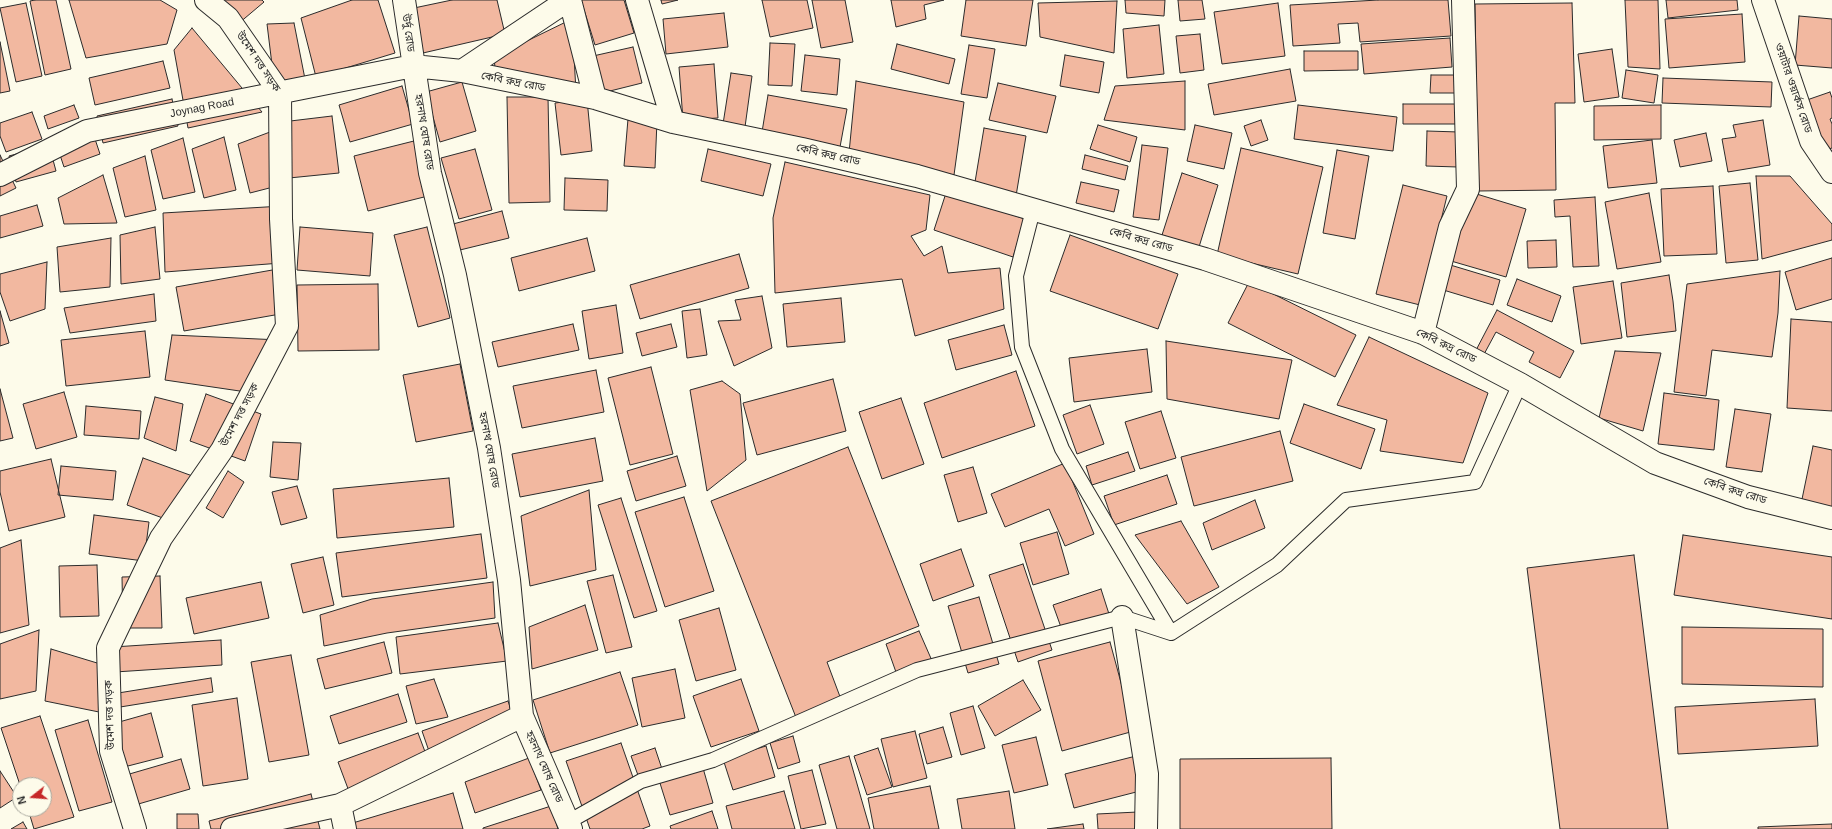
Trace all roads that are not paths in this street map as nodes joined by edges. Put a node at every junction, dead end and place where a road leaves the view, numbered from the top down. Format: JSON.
{"nodes":[{"id":1,"x":206,"y":0,"type":"edge"},
{"id":2,"x":404,"y":0,"type":"edge"},
{"id":3,"x":569,"y":0,"type":"edge"},
{"id":4,"x":637,"y":0,"type":"edge"},
{"id":5,"x":1462,"y":0,"type":"edge"},
{"id":6,"x":1763,"y":0,"type":"edge"},
{"id":7,"x":413,"y":66,"type":"junction"},
{"id":8,"x":462,"y":72,"type":"junction"},
{"id":9,"x":280,"y":93,"type":"junction"},
{"id":10,"x":595,"y":98,"type":"junction"},
{"id":11,"x":672,"y":122,"type":"junction"},
{"id":12,"x":1832,"y":172,"type":"edge"},
{"id":13,"x":0,"y":175,"type":"edge"},
{"id":14,"x":1033,"y":210,"type":"junction"},
{"id":15,"x":1423,"y":333,"type":"junction"},
{"id":16,"x":1520,"y":384,"type":"junction"},
{"id":17,"x":1832,"y":518,"type":"edge"},
{"id":18,"x":1122,"y":617,"type":"junction"},
{"id":19,"x":1171,"y":634,"type":"junction"},
{"id":20,"x":522,"y":716,"type":"junction"},
{"id":21,"x":340,"y":805,"type":"junction"},
{"id":22,"x":569,"y":826,"type":"edge"},
{"id":23,"x":135,"y":829,"type":"edge"},
{"id":24,"x":232,"y":829,"type":"edge"},
{"id":25,"x":345,"y":829,"type":"edge"},
{"id":26,"x":1146,"y":829,"type":"edge"}],
"edges":[{"from":1,"to":9,"type":"street","name":"উমেশ দত্ত সড়ক"},
{"from":2,"to":7,"type":"street","name":"উর্দু রোড"},
{"from":3,"to":8,"type":"street"},
{"from":3,"to":10,"type":"street"},
{"from":4,"to":11,"type":"street"},
{"from":5,"to":15,"type":"street"},
{"from":6,"to":12,"type":"street","name":"ওয়াটার ওয়ার্কস রোড"},
{"from":7,"to":8,"type":"street","name":"কেবি রুদ্র রোড"},
{"from":7,"to":9,"type":"street","name":"Joynag Road"},
{"from":7,"to":20,"type":"street","name":"হরনাথ ঘোষ রোড"},
{"from":8,"to":10,"type":"street","name":"কেবি রুদ্র রোড"},
{"from":9,"to":13,"type":"street","name":"Joynag Road"},
{"from":9,"to":23,"type":"street","name":"উমেশ দত্ত সড়ক"},
{"from":10,"to":11,"type":"street","name":"কেবি রুদ্র রোড"},
{"from":11,"to":14,"type":"street","name":"কেবি রুদ্র রোড"},
{"from":14,"to":15,"type":"street","name":"কেবি রুদ্র রোড"},
{"from":14,"to":19,"type":"lane"},
{"from":15,"to":16,"type":"street","name":"কেবি রুদ্র রোড"},
{"from":16,"to":17,"type":"street","name":"কেবি রুদ্র রোড"},
{"from":16,"to":19,"type":"lane"},
{"from":18,"to":19,"type":"lane"},
{"from":18,"to":22,"type":"lane"},
{"from":18,"to":26,"type":"street"},
{"from":20,"to":21,"type":"street"},
{"from":20,"to":22,"type":"street","name":"হরনাথ ঘোষ রোড"},
{"from":21,"to":24,"type":"street"},
{"from":21,"to":25,"type":"street"}]}
